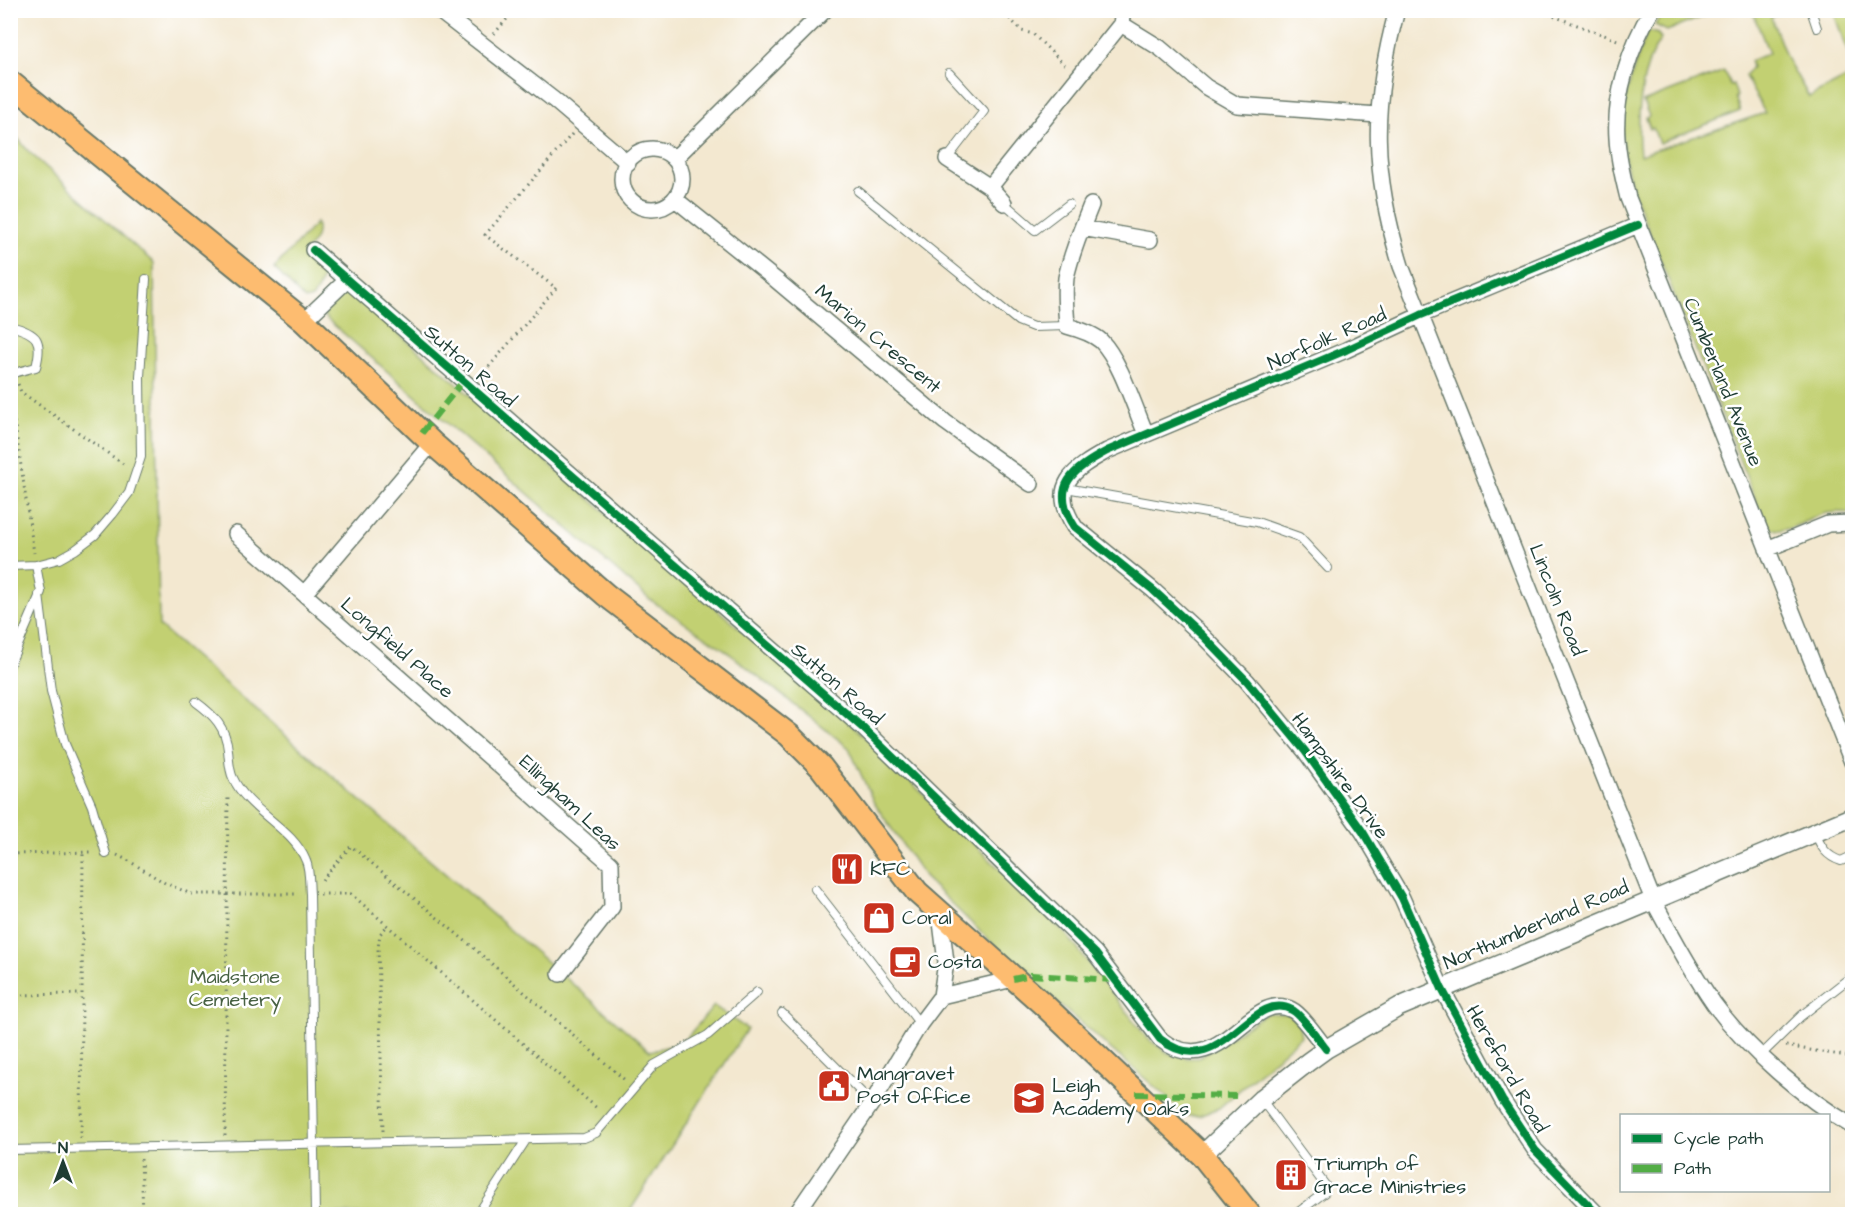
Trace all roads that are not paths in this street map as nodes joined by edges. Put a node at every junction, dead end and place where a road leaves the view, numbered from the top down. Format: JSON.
{"nodes":[{"id":1,"x":438,"y":10,"type":"edge"},
{"id":2,"x":825,"y":10,"type":"edge"},
{"id":3,"x":1397,"y":10,"type":"edge"},
{"id":4,"x":1652,"y":10,"type":"edge"},
{"id":5,"x":1811,"y":10,"type":"edge"},
{"id":6,"x":1122,"y":17,"type":"edge"},
{"id":7,"x":1817,"y":28,"type":"dead end"},
{"id":8,"x":949,"y":73,"type":"dead end"},
{"id":9,"x":10,"y":82,"type":"edge"},
{"id":10,"x":1378,"y":115,"type":"junction"},
{"id":11,"x":674,"y":159,"type":"junction"},
{"id":12,"x":946,"y":159,"type":"joint"},
{"id":13,"x":628,"y":163,"type":"junction"},
{"id":14,"x":990,"y":187,"type":"junction"},
{"id":15,"x":858,"y":191,"type":"dead end"},
{"id":16,"x":675,"y":199,"type":"junction"},
{"id":17,"x":1004,"y":203,"type":"joint"},
{"id":18,"x":1069,"y":204,"type":"dead end"},
{"id":19,"x":1091,"y":205,"type":"dead end"},
{"id":20,"x":1638,"y":225,"type":"junction"},
{"id":21,"x":1082,"y":228,"type":"junction"},
{"id":22,"x":1150,"y":240,"type":"dead end"},
{"id":23,"x":313,"y":250,"type":"dead end"},
{"id":24,"x":146,"y":279,"type":"dead end"},
{"id":25,"x":346,"y":280,"type":"junction"},
{"id":26,"x":1421,"y":315,"type":"junction"},
{"id":27,"x":304,"y":321,"type":"junction"},
{"id":28,"x":10,"y":326,"type":"edge"},
{"id":29,"x":1066,"y":326,"type":"junction"},
{"id":30,"x":12,"y":374,"type":"edge"},
{"id":31,"x":1146,"y":434,"type":"junction"},
{"id":32,"x":432,"y":443,"type":"junction"},
{"id":33,"x":1031,"y":484,"type":"dead end"},
{"id":34,"x":1066,"y":489,"type":"junction"},
{"id":35,"x":1852,"y":523,"type":"edge"},
{"id":36,"x":236,"y":534,"type":"dead end"},
{"id":37,"x":1767,"y":549,"type":"junction"},
{"id":38,"x":36,"y":565,"type":"junction"},
{"id":39,"x":10,"y":566,"type":"edge"},
{"id":40,"x":1328,"y":568,"type":"dead end"},
{"id":41,"x":304,"y":594,"type":"junction"},
{"id":42,"x":39,"y":596,"type":"junction"},
{"id":43,"x":10,"y":664,"type":"edge"},
{"id":44,"x":196,"y":702,"type":"dead end"},
{"id":45,"x":463,"y":734,"type":"joint"},
{"id":46,"x":1852,"y":762,"type":"edge"},
{"id":47,"x":1852,"y":817,"type":"edge"},
{"id":48,"x":1815,"y":833,"type":"junction"},
{"id":49,"x":106,"y":854,"type":"road end"},
{"id":50,"x":1852,"y":856,"type":"edge"},
{"id":51,"x":815,"y":889,"type":"dead end"},
{"id":52,"x":1653,"y":900,"type":"junction"},
{"id":53,"x":940,"y":914,"type":"junction"},
{"id":54,"x":560,"y":974,"type":"dead end"},
{"id":55,"x":1852,"y":976,"type":"edge"},
{"id":56,"x":1013,"y":979,"type":"junction"},
{"id":57,"x":1442,"y":989,"type":"junction"},
{"id":58,"x":757,"y":992,"type":"dead end"},
{"id":59,"x":941,"y":996,"type":"junction"},
{"id":60,"x":783,"y":1013,"type":"dead end"},
{"id":61,"x":920,"y":1024,"type":"junction"},
{"id":62,"x":1326,"y":1049,"type":"junction"},
{"id":63,"x":1761,"y":1055,"type":"junction"},
{"id":64,"x":1262,"y":1099,"type":"junction"},
{"id":65,"x":872,"y":1103,"type":"junction"},
{"id":66,"x":1852,"y":1126,"type":"edge"},
{"id":67,"x":526,"y":1140,"type":"junction"},
{"id":68,"x":314,"y":1144,"type":"junction"},
{"id":69,"x":10,"y":1150,"type":"edge"},
{"id":70,"x":1202,"y":1155,"type":"junction"},
{"id":71,"x":315,"y":1215,"type":"edge"},
{"id":72,"x":478,"y":1215,"type":"edge"},
{"id":73,"x":796,"y":1215,"type":"edge"},
{"id":74,"x":1249,"y":1215,"type":"edge"},
{"id":75,"x":1296,"y":1215,"type":"edge"},
{"id":76,"x":1597,"y":1215,"type":"edge"}],
"edges":[{"from":1,"to":13,"type":"street"},
{"from":2,"to":11,"type":"street"},
{"from":3,"to":10,"type":"street","name":"Lincoln Road"},
{"from":4,"to":20,"type":"street","name":"Cumberland Avenue"},
{"from":5,"to":7,"type":"lane"},
{"from":6,"to":10,"type":"street"},
{"from":6,"to":14,"type":"street"},
{"from":8,"to":12,"type":"lane"},
{"from":9,"to":27,"type":"main road"},
{"from":10,"to":26,"type":"street","name":"Lincoln Road"},
{"from":11,"to":13,"type":"street"},
{"from":11,"to":16,"type":"street"},
{"from":12,"to":14,"type":"street"},
{"from":13,"to":16,"type":"street"},
{"from":14,"to":17,"type":"street"},
{"from":15,"to":29,"type":"lane"},
{"from":16,"to":33,"type":"street","name":"Marion Crescent"},
{"from":17,"to":18,"type":"lane"},
{"from":19,"to":21,"type":"street"},
{"from":20,"to":26,"type":"street","name":"Norfolk Road"},
{"from":20,"to":37,"type":"street","name":"Cumberland Avenue"},
{"from":21,"to":22,"type":"street"},
{"from":21,"to":29,"type":"street"},
{"from":23,"to":25,"type":"street","name":"Sutton Road"},
{"from":24,"to":38,"type":"lane"},
{"from":25,"to":27,"type":"street"},
{"from":25,"to":62,"type":"street","name":"Sutton Road"},
{"from":26,"to":31,"type":"street","name":"Norfolk Road"},
{"from":26,"to":52,"type":"street","name":"Lincoln Road"},
{"from":27,"to":32,"type":"main road"},
{"from":28,"to":30,"type":"lane"},
{"from":29,"to":31,"type":"street"},
{"from":31,"to":34,"type":"street","name":"Norfolk Road"},
{"from":32,"to":41,"type":"street"},
{"from":32,"to":53,"type":"main road"},
{"from":34,"to":40,"type":"lane"},
{"from":34,"to":57,"type":"street","name":"Hampshire Drive"},
{"from":35,"to":37,"type":"street"},
{"from":36,"to":41,"type":"street","name":"Longfield Place"},
{"from":37,"to":46,"type":"street","name":"Cumberland Avenue"},
{"from":38,"to":39,"type":"lane"},
{"from":38,"to":42,"type":"lane"},
{"from":41,"to":45,"type":"street","name":"Longfield Place"},
{"from":42,"to":43,"type":"lane"},
{"from":42,"to":49,"type":"lane"},
{"from":44,"to":68,"type":"lane"},
{"from":45,"to":54,"type":"street","name":"Ellingham Leas"},
{"from":47,"to":48,"type":"street","name":"Northumberland Road"},
{"from":48,"to":50,"type":"lane"},
{"from":48,"to":52,"type":"street","name":"Northumberland Road"},
{"from":51,"to":61,"type":"lane"},
{"from":52,"to":57,"type":"street","name":"Northumberland Road"},
{"from":52,"to":63,"type":"street","name":"Lincoln Road"},
{"from":53,"to":56,"type":"main road"},
{"from":53,"to":59,"type":"street"},
{"from":55,"to":63,"type":"lane"},
{"from":56,"to":59,"type":"street"},
{"from":56,"to":70,"type":"main road"},
{"from":57,"to":62,"type":"street","name":"Northumberland Road"},
{"from":57,"to":76,"type":"street","name":"Hereford Road"},
{"from":58,"to":67,"type":"lane"},
{"from":59,"to":61,"type":"street"},
{"from":60,"to":65,"type":"lane"},
{"from":61,"to":65,"type":"street"},
{"from":62,"to":64,"type":"street","name":"Northumberland Road"},
{"from":63,"to":66,"type":"street","name":"Lincoln Road"},
{"from":64,"to":70,"type":"street","name":"Northumberland Road"},
{"from":64,"to":75,"type":"lane"},
{"from":65,"to":73,"type":"street"},
{"from":67,"to":68,"type":"lane"},
{"from":67,"to":72,"type":"lane"},
{"from":68,"to":69,"type":"lane"},
{"from":68,"to":71,"type":"lane"},
{"from":70,"to":74,"type":"main road"}]}
